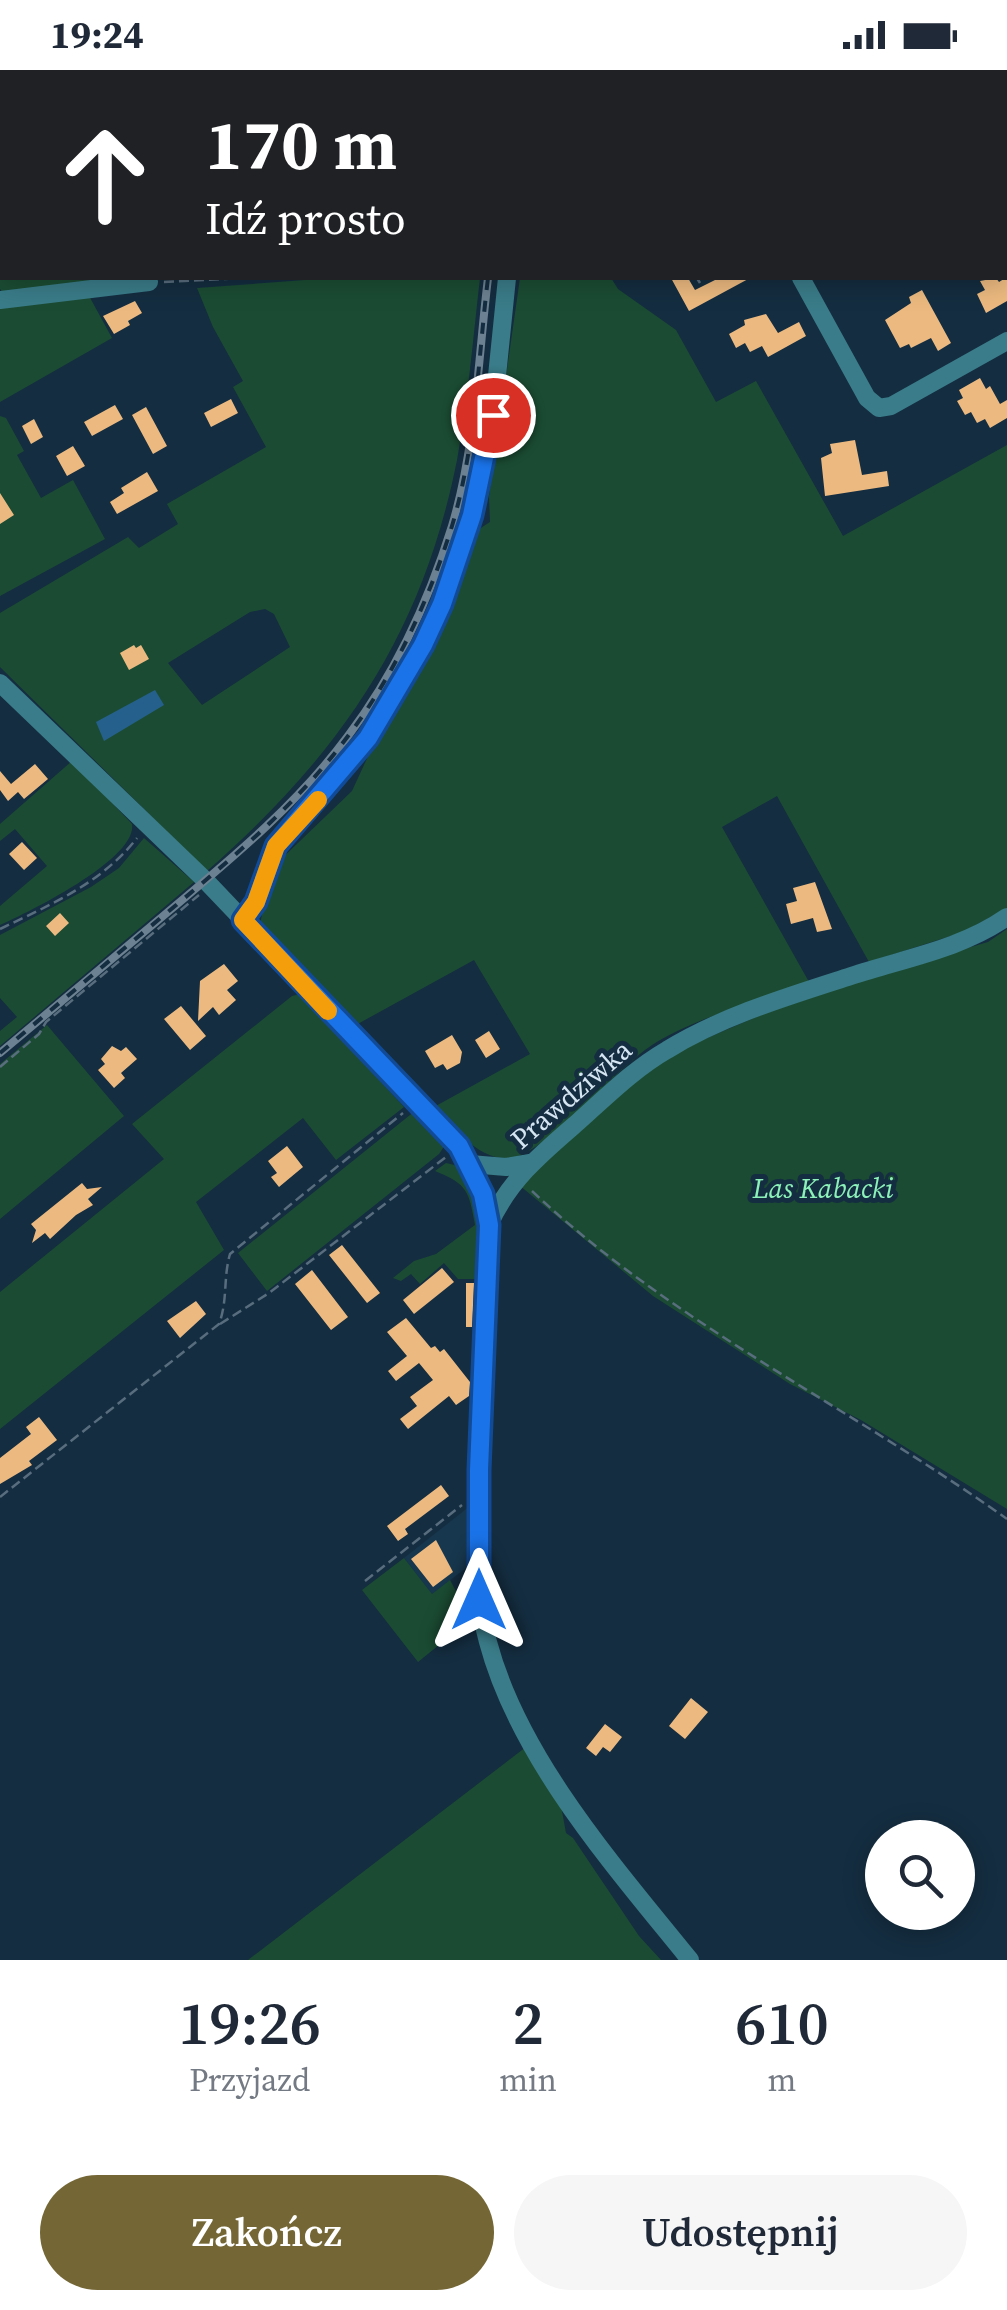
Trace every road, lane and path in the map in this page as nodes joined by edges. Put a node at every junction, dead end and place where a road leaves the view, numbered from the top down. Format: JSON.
{"nodes":[{"id":1,"x":196,"y":280,"type":"edge"},
{"id":2,"x":508,"y":280,"type":"edge"},
{"id":3,"x":698,"y":280,"type":"edge"},
{"id":4,"x":801,"y":280,"type":"edge"},
{"id":5,"x":149,"y":282,"type":"joint"},
{"id":6,"x":700,"y":284,"type":"dead end"},
{"id":7,"x":0,"y":300,"type":"edge"},
{"id":8,"x":1007,"y":341,"type":"edge"},
{"id":9,"x":0,"y":683,"type":"edge"},
{"id":10,"x":147,"y":826,"type":"junction"},
{"id":11,"x":208,"y":884,"type":"junction"},
{"id":12,"x":1007,"y":917,"type":"edge"},
{"id":13,"x":243,"y":920,"type":"junction"},
{"id":14,"x":0,"y":929,"type":"edge"},
{"id":15,"x":0,"y":1067,"type":"edge"},
{"id":16,"x":416,"y":1103,"type":"junction"},
{"id":17,"x":459,"y":1146,"type":"junction"},
{"id":18,"x":470,"y":1164,"type":"junction"},
{"id":19,"x":523,"y":1170,"type":"junction"},
{"id":20,"x":489,"y":1225,"type":"junction"},
{"id":21,"x":219,"y":1324,"type":"junction"},
{"id":22,"x":479,"y":1491,"type":"junction"},
{"id":23,"x":0,"y":1496,"type":"edge"},
{"id":24,"x":1007,"y":1519,"type":"edge"},
{"id":25,"x":364,"y":1582,"type":"dead end"},
{"id":26,"x":690,"y":1960,"type":"edge"}],
"edges":[{"from":1,"to":5,"type":"path"},
{"from":2,"to":13,"type":"street"},
{"from":3,"to":6,"type":"path"},
{"from":4,"to":8,"type":"street"},
{"from":5,"to":7,"type":"street"},
{"from":9,"to":10,"type":"street"},
{"from":10,"to":11,"type":"street"},
{"from":10,"to":14,"type":"path"},
{"from":11,"to":13,"type":"street"},
{"from":11,"to":15,"type":"path"},
{"from":12,"to":19,"type":"street","name":"Prawdziwka"},
{"from":13,"to":16,"type":"street"},
{"from":16,"to":17,"type":"street"},
{"from":16,"to":21,"type":"path"},
{"from":17,"to":18,"type":"street"},
{"from":17,"to":21,"type":"path"},
{"from":18,"to":19,"type":"street"},
{"from":18,"to":20,"type":"street"},
{"from":19,"to":20,"type":"street","name":"Prawdziwka"},
{"from":19,"to":24,"type":"path"},
{"from":20,"to":22,"type":"street","name":"Prawdziwka"},
{"from":21,"to":23,"type":"path"},
{"from":22,"to":25,"type":"path"},
{"from":22,"to":26,"type":"street","name":"Prawdziwka"}]}
